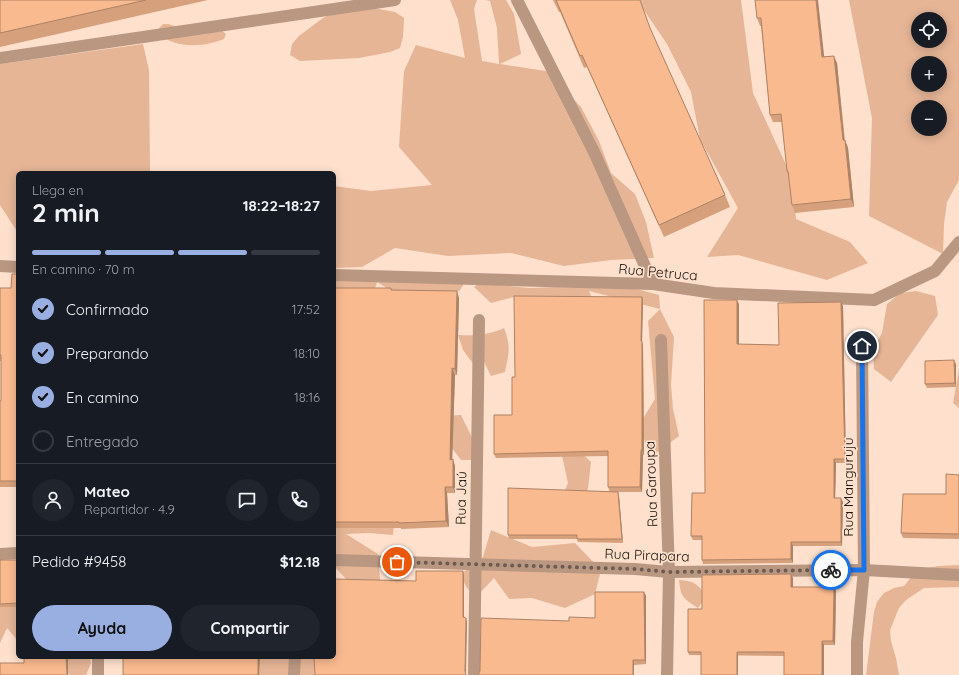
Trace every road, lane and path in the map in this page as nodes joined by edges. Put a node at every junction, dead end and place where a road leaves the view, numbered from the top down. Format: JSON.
{"nodes":[{"id":1,"x":395,"y":0,"type":"edge"},
{"id":2,"x":517,"y":0,"type":"edge"},
{"id":3,"x":0,"y":58,"type":"edge"},
{"id":4,"x":959,"y":242,"type":"edge"},
{"id":5,"x":0,"y":266,"type":"edge"},
{"id":6,"x":16,"y":266,"type":"edge"},
{"id":7,"x":336,"y":275,"type":"edge"},
{"id":8,"x":653,"y":284,"type":"junction"},
{"id":9,"x":479,"y":320,"type":"dead end"},
{"id":10,"x":661,"y":340,"type":"dead end"},
{"id":11,"x":862,"y":346,"type":"dead end"},
{"id":12,"x":16,"y":553,"type":"edge"},
{"id":13,"x":0,"y":554,"type":"edge"},
{"id":14,"x":336,"y":560,"type":"edge"},
{"id":15,"x":475,"y":564,"type":"junction"},
{"id":16,"x":864,"y":570,"type":"junction"},
{"id":17,"x":669,"y":572,"type":"junction"},
{"id":18,"x":959,"y":575,"type":"edge"},
{"id":19,"x":98,"y":659,"type":"edge"},
{"id":20,"x":295,"y":659,"type":"edge"},
{"id":21,"x":98,"y":675,"type":"edge"},
{"id":22,"x":294,"y":675,"type":"edge"},
{"id":23,"x":474,"y":675,"type":"edge"},
{"id":24,"x":667,"y":675,"type":"edge"},
{"id":25,"x":857,"y":675,"type":"edge"}],
"edges":[{"from":1,"to":3,"type":"street"},
{"from":2,"to":8,"type":"street"},
{"from":4,"to":8,"type":"street","name":"Rua Petruca"},
{"from":5,"to":6,"type":"street"},
{"from":7,"to":8,"type":"street","name":"Rua Petruca"},
{"from":9,"to":15,"type":"street","name":"Rua Jaú"},
{"from":10,"to":17,"type":"street","name":"Rua Garoupa"},
{"from":11,"to":16,"type":"street","name":"Rua Manguruju"},
{"from":12,"to":13,"type":"street"},
{"from":14,"to":15,"type":"street","name":"Rua Pirapara"},
{"from":15,"to":17,"type":"street","name":"Rua Pirapara"},
{"from":15,"to":23,"type":"street","name":"Rua Jaú"},
{"from":16,"to":17,"type":"street","name":"Rua Pirapara"},
{"from":16,"to":18,"type":"street","name":"Rua Pirapara"},
{"from":16,"to":25,"type":"street","name":"Rua Manguruju"},
{"from":17,"to":24,"type":"street","name":"Rua Garoupa"},
{"from":19,"to":21,"type":"street"},
{"from":20,"to":22,"type":"street"}]}
